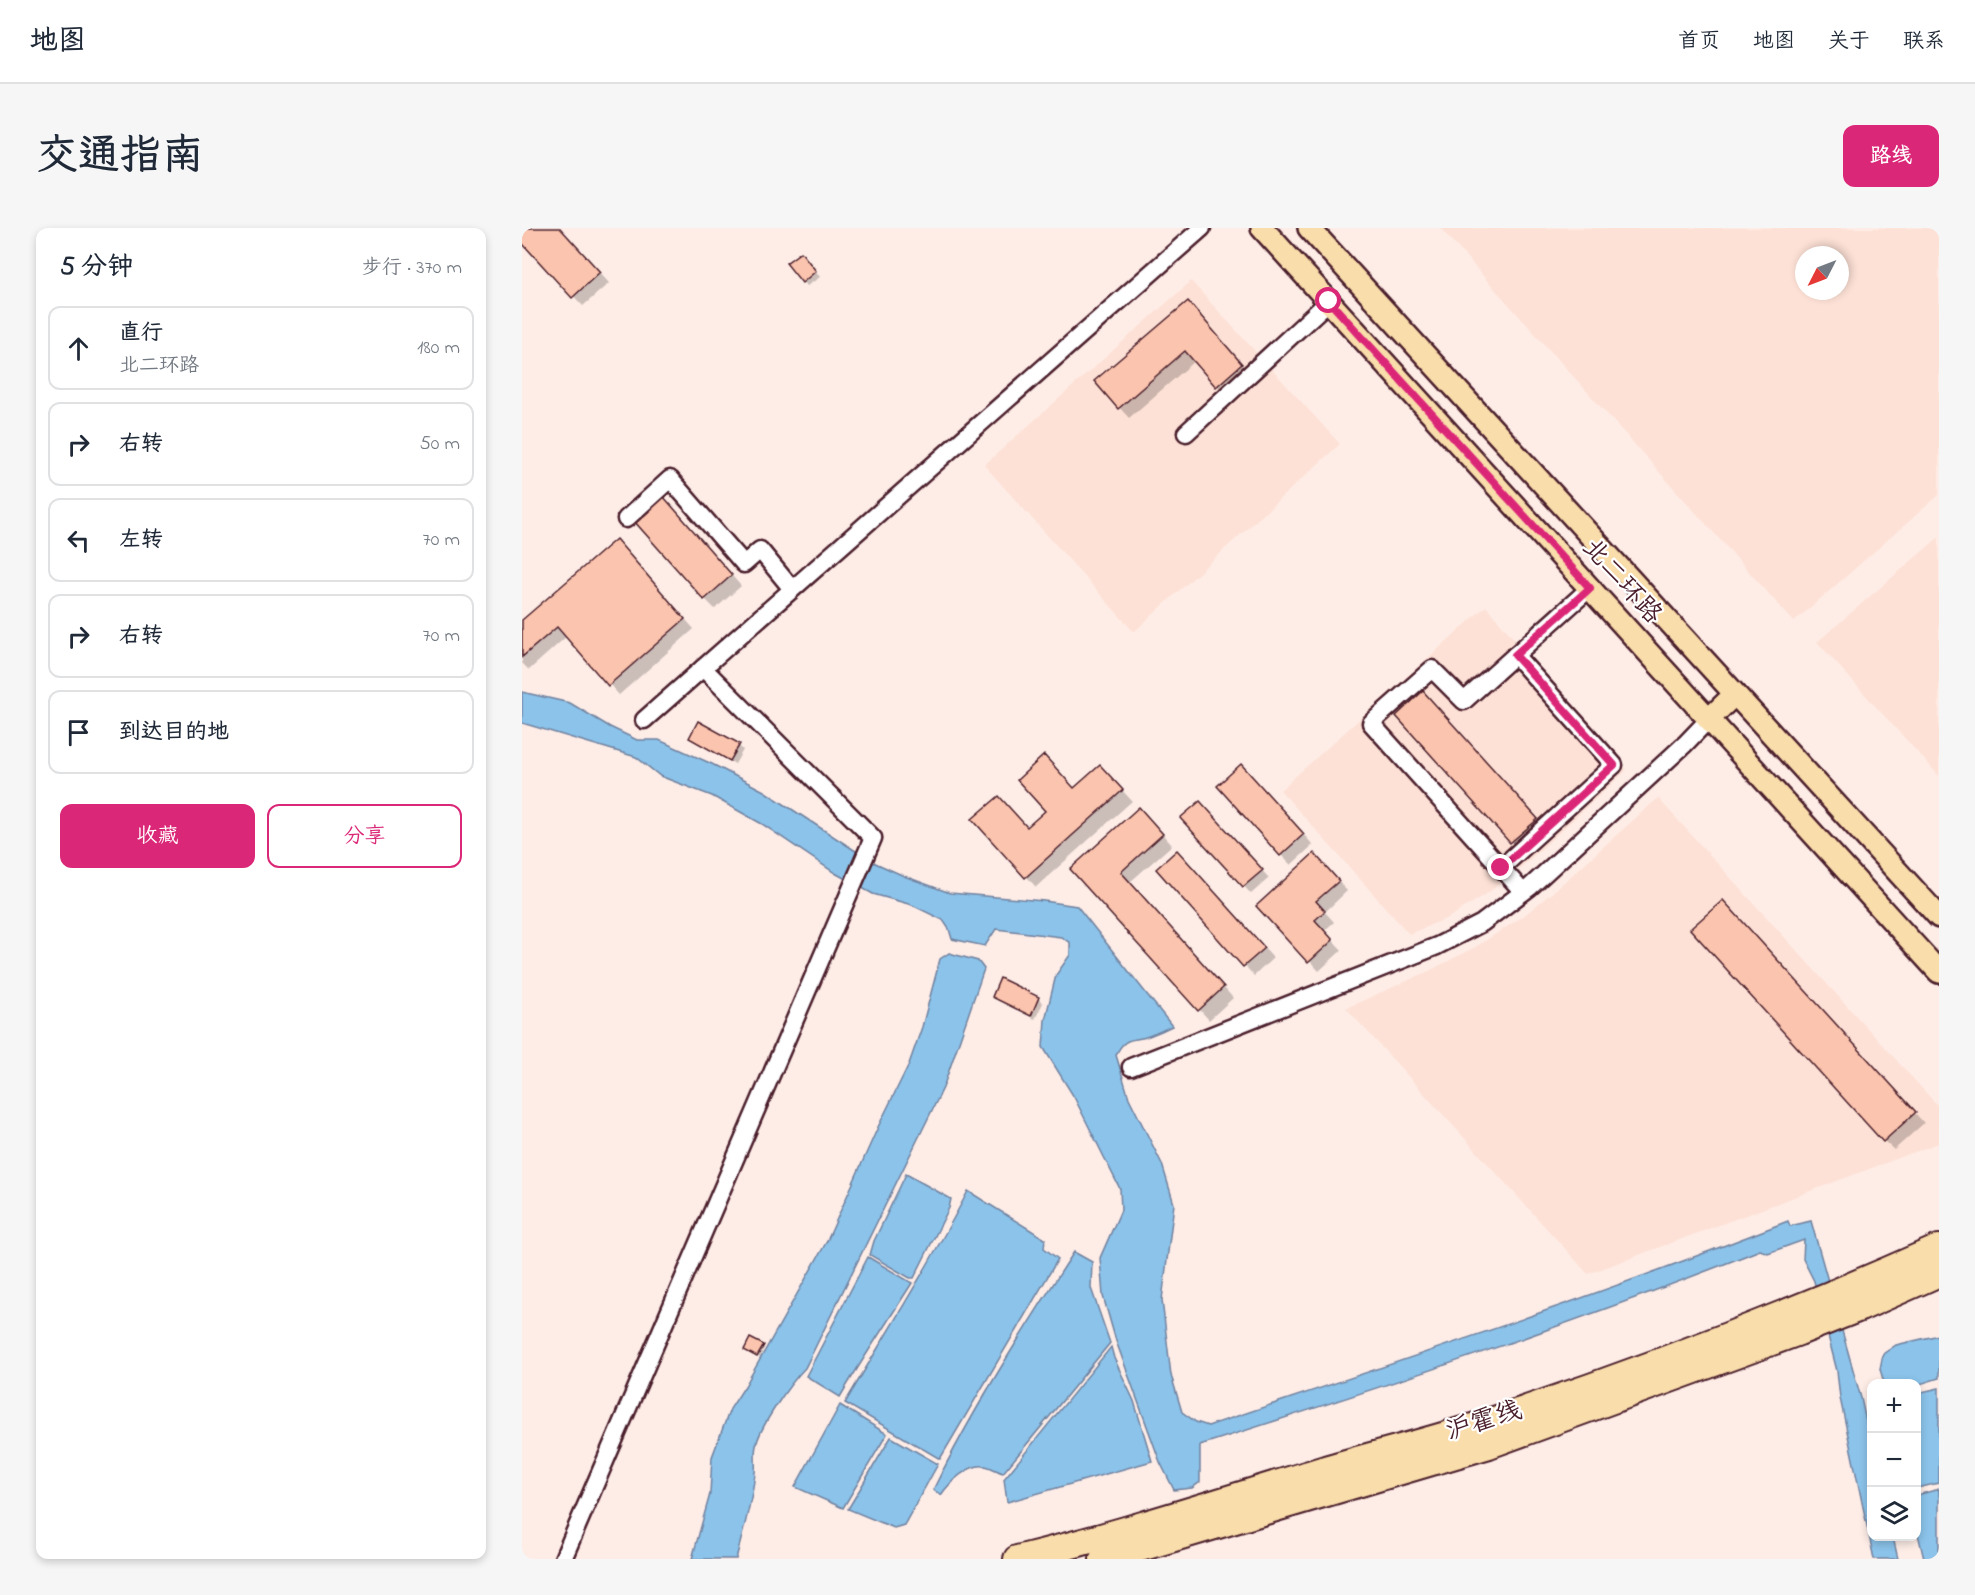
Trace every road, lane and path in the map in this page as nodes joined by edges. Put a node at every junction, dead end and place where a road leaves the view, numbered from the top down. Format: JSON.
{"nodes":[{"id":1,"x":1202,"y":228,"type":"edge"},
{"id":2,"x":1262,"y":228,"type":"edge"},
{"id":3,"x":1309,"y":228,"type":"edge"},
{"id":4,"x":1329,"y":301,"type":"junction"},
{"id":5,"x":1186,"y":433,"type":"dead end"},
{"id":6,"x":626,"y":519,"type":"dead end"},
{"id":7,"x":1590,"y":588,"type":"junction"},
{"id":8,"x":792,"y":589,"type":"junction"},
{"id":9,"x":1515,"y":655,"type":"junction"},
{"id":10,"x":703,"y":668,"type":"junction"},
{"id":11,"x":1735,"y":694,"type":"junction"},
{"id":12,"x":1709,"y":719,"type":"junction"},
{"id":13,"x":644,"y":720,"type":"dead end"},
{"id":14,"x":1501,"y":868,"type":"junction"},
{"id":15,"x":1523,"y":892,"type":"junction"},
{"id":16,"x":1939,"y":917,"type":"edge"},
{"id":17,"x":1939,"y":972,"type":"edge"},
{"id":18,"x":1131,"y":1067,"type":"dead end"},
{"id":19,"x":1939,"y":1248,"type":"edge"},
{"id":20,"x":1939,"y":1273,"type":"edge"},
{"id":21,"x":563,"y":1559,"type":"edge"},
{"id":22,"x":1017,"y":1559,"type":"edge"},
{"id":23,"x":1103,"y":1559,"type":"edge"}],
"edges":[{"from":1,"to":8,"type":"street"},
{"from":2,"to":4,"type":"main road","name":"北二环路"},
{"from":3,"to":11,"type":"main road","name":"北二环路"},
{"from":4,"to":5,"type":"street"},
{"from":4,"to":7,"type":"main road","name":"北二环路"},
{"from":6,"to":8,"type":"street"},
{"from":7,"to":9,"type":"street"},
{"from":7,"to":12,"type":"main road","name":"北二环路"},
{"from":8,"to":10,"type":"street"},
{"from":9,"to":14,"type":"street"},
{"from":9,"to":14,"type":"street"},
{"from":10,"to":13,"type":"street"},
{"from":10,"to":21,"type":"street"},
{"from":11,"to":12,"type":"main road"},
{"from":11,"to":16,"type":"main road","name":"北二环路"},
{"from":12,"to":15,"type":"street"},
{"from":12,"to":17,"type":"main road","name":"北二环路"},
{"from":14,"to":15,"type":"street"},
{"from":15,"to":18,"type":"street"},
{"from":19,"to":22,"type":"highway","name":"沪霍线"},
{"from":20,"to":23,"type":"highway","name":"沪霍线"}]}
